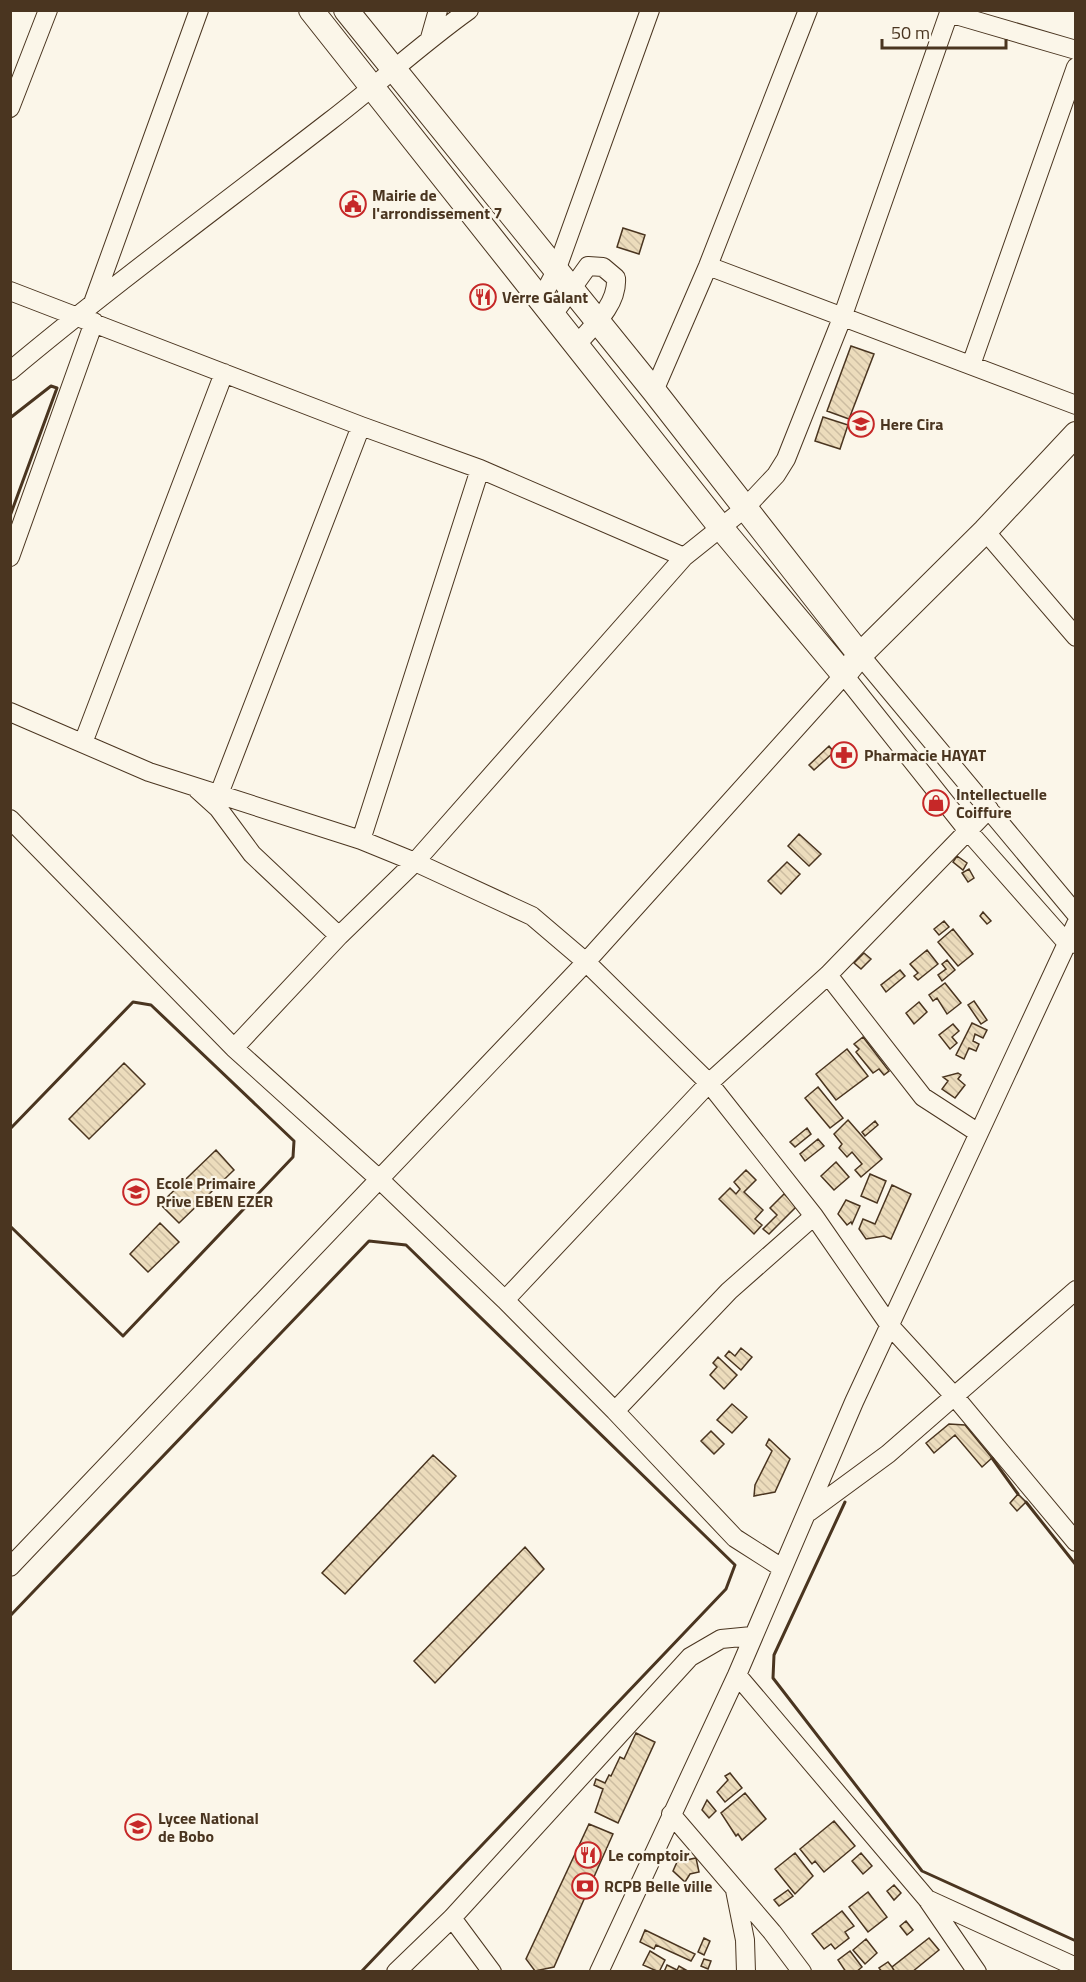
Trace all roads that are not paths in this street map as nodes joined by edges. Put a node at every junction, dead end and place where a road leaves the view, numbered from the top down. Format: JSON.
{"nodes":[{"id":1,"x":48,"y":10,"type":"edge"},
{"id":2,"x":199,"y":10,"type":"edge"},
{"id":3,"x":312,"y":10,"type":"edge"},
{"id":4,"x":346,"y":10,"type":"edge"},
{"id":5,"x":438,"y":10,"type":"edge"},
{"id":6,"x":469,"y":10,"type":"edge"},
{"id":7,"x":650,"y":10,"type":"edge"},
{"id":8,"x":808,"y":10,"type":"edge"},
{"id":9,"x":950,"y":12,"type":"edge"},
{"id":10,"x":430,"y":38,"type":"junction"},
{"id":11,"x":1076,"y":50,"type":"edge"},
{"id":12,"x":1076,"y":68,"type":"edge"},
{"id":13,"x":393,"y":69,"type":"junction"},
{"id":14,"x":373,"y":88,"type":"junction"},
{"id":15,"x":10,"y":108,"type":"edge"},
{"id":16,"x":708,"y":266,"type":"junction"},
{"id":17,"x":563,"y":280,"type":"junction"},
{"id":18,"x":10,"y":291,"type":"edge"},
{"id":19,"x":93,"y":303,"type":"junction"},
{"id":20,"x":546,"y":308,"type":"junction"},
{"id":21,"x":77,"y":315,"type":"junction"},
{"id":22,"x":842,"y":318,"type":"junction"},
{"id":23,"x":94,"y":322,"type":"junction"},
{"id":24,"x":597,"y":322,"type":"junction"},
{"id":25,"x":576,"y":345,"type":"junction"},
{"id":26,"x":971,"y":365,"type":"junction"},
{"id":27,"x":10,"y":371,"type":"edge"},
{"id":28,"x":224,"y":373,"type":"junction"},
{"id":29,"x":654,"y":391,"type":"junction"},
{"id":30,"x":1076,"y":405,"type":"edge"},
{"id":31,"x":361,"y":426,"type":"junction"},
{"id":32,"x":1076,"y":434,"type":"edge"},
{"id":33,"x":480,"y":469,"type":"junction"},
{"id":34,"x":744,"y":509,"type":"junction"},
{"id":35,"x":722,"y":529,"type":"junction"},
{"id":36,"x":985,"y":531,"type":"junction"},
{"id":37,"x":10,"y":557,"type":"edge"},
{"id":38,"x":684,"y":557,"type":"junction"},
{"id":39,"x":1076,"y":637,"type":"edge"},
{"id":40,"x":860,"y":655,"type":"junction"},
{"id":41,"x":844,"y":675,"type":"junction"},
{"id":42,"x":10,"y":712,"type":"edge"},
{"id":43,"x":83,"y":743,"type":"junction"},
{"id":44,"x":196,"y":788,"type":"junction"},
{"id":45,"x":219,"y":794,"type":"junction"},
{"id":46,"x":989,"y":809,"type":"junction"},
{"id":47,"x":10,"y":819,"type":"edge"},
{"id":48,"x":968,"y":831,"type":"junction"},
{"id":49,"x":361,"y":840,"type":"junction"},
{"id":50,"x":415,"y":861,"type":"junction"},
{"id":51,"x":1076,"y":914,"type":"edge"},
{"id":52,"x":1076,"y":924,"type":"edge"},
{"id":53,"x":339,"y":936,"type":"junction"},
{"id":54,"x":1071,"y":943,"type":"edge"},
{"id":55,"x":586,"y":962,"type":"junction"},
{"id":56,"x":828,"y":975,"type":"junction"},
{"id":57,"x":234,"y":1048,"type":"junction"},
{"id":58,"x":710,"y":1083,"type":"junction"},
{"id":59,"x":977,"y":1132,"type":"junction"},
{"id":60,"x":378,"y":1178,"type":"junction"},
{"id":61,"x":814,"y":1216,"type":"junction"},
{"id":62,"x":1076,"y":1290,"type":"edge"},
{"id":63,"x":505,"y":1300,"type":"junction"},
{"id":64,"x":890,"y":1326,"type":"junction"},
{"id":65,"x":955,"y":1397,"type":"junction"},
{"id":66,"x":615,"y":1411,"type":"junction"},
{"id":67,"x":807,"y":1513,"type":"junction"},
{"id":68,"x":1074,"y":1538,"type":"edge"},
{"id":69,"x":10,"y":1567,"type":"edge"},
{"id":70,"x":782,"y":1568,"type":"junction"},
{"id":71,"x":752,"y":1636,"type":"junction"},
{"id":72,"x":737,"y":1675,"type":"junction"},
{"id":73,"x":671,"y":1814,"type":"junction"},
{"id":74,"x":735,"y":1889,"type":"junction"},
{"id":75,"x":927,"y":1899,"type":"junction"},
{"id":76,"x":452,"y":1918,"type":"junction"},
{"id":77,"x":1076,"y":1967,"type":"edge"},
{"id":78,"x":396,"y":1971,"type":"edge"},
{"id":79,"x":492,"y":1971,"type":"edge"},
{"id":80,"x":599,"y":1971,"type":"edge"},
{"id":81,"x":746,"y":1971,"type":"edge"},
{"id":82,"x":802,"y":1971,"type":"edge"},
{"id":83,"x":977,"y":1971,"type":"edge"}],
"edges":[{"from":1,"to":15,"type":"street"},
{"from":2,"to":19,"type":"street"},
{"from":3,"to":14,"type":"main road"},
{"from":4,"to":13,"type":"main road"},
{"from":5,"to":10,"type":"street"},
{"from":6,"to":10,"type":"street"},
{"from":7,"to":17,"type":"street"},
{"from":8,"to":16,"type":"street"},
{"from":9,"to":11,"type":"street"},
{"from":9,"to":22,"type":"street"},
{"from":10,"to":13,"type":"street"},
{"from":12,"to":26,"type":"street"},
{"from":13,"to":14,"type":"street"},
{"from":13,"to":17,"type":"main road"},
{"from":14,"to":19,"type":"street"},
{"from":14,"to":20,"type":"main road"},
{"from":16,"to":22,"type":"street"},
{"from":16,"to":29,"type":"street"},
{"from":17,"to":20,"type":"street"},
{"from":17,"to":24,"type":"main road"},
{"from":17,"to":24,"type":"street"},
{"from":18,"to":21,"type":"street"},
{"from":19,"to":21,"type":"street"},
{"from":20,"to":25,"type":"main road"},
{"from":21,"to":23,"type":"street"},
{"from":21,"to":27,"type":"street"},
{"from":22,"to":26,"type":"street"},
{"from":22,"to":34,"type":"street"},
{"from":23,"to":28,"type":"street"},
{"from":23,"to":37,"type":"street"},
{"from":24,"to":25,"type":"street"},
{"from":24,"to":29,"type":"main road"},
{"from":25,"to":35,"type":"main road"},
{"from":26,"to":30,"type":"street"},
{"from":28,"to":31,"type":"street"},
{"from":28,"to":43,"type":"street"},
{"from":29,"to":34,"type":"main road"},
{"from":31,"to":33,"type":"street"},
{"from":31,"to":45,"type":"street"},
{"from":32,"to":36,"type":"main road"},
{"from":33,"to":38,"type":"street"},
{"from":33,"to":49,"type":"street"},
{"from":34,"to":35,"type":"street"},
{"from":34,"to":40,"type":"main road"},
{"from":35,"to":38,"type":"street"},
{"from":35,"to":41,"type":"main road"},
{"from":36,"to":39,"type":"street"},
{"from":36,"to":40,"type":"main road"},
{"from":38,"to":50,"type":"street"},
{"from":40,"to":41,"type":"main road"},
{"from":40,"to":46,"type":"street"},
{"from":41,"to":48,"type":"street"},
{"from":41,"to":55,"type":"street"},
{"from":42,"to":43,"type":"street"},
{"from":43,"to":44,"type":"street"},
{"from":44,"to":45,"type":"street"},
{"from":44,"to":53,"type":"street"},
{"from":45,"to":49,"type":"street"},
{"from":46,"to":48,"type":"street"},
{"from":46,"to":51,"type":"street"},
{"from":47,"to":57,"type":"street"},
{"from":48,"to":54,"type":"street"},
{"from":48,"to":56,"type":"street"},
{"from":49,"to":50,"type":"street"},
{"from":50,"to":53,"type":"street"},
{"from":50,"to":55,"type":"street"},
{"from":52,"to":54,"type":"street"},
{"from":53,"to":57,"type":"street"},
{"from":54,"to":59,"type":"street"},
{"from":55,"to":58,"type":"street"},
{"from":55,"to":60,"type":"street"},
{"from":56,"to":58,"type":"street"},
{"from":56,"to":59,"type":"street"},
{"from":57,"to":60,"type":"street"},
{"from":58,"to":61,"type":"street"},
{"from":58,"to":63,"type":"street"},
{"from":59,"to":64,"type":"street"},
{"from":60,"to":63,"type":"street"},
{"from":60,"to":69,"type":"street"},
{"from":61,"to":64,"type":"street"},
{"from":61,"to":66,"type":"street"},
{"from":62,"to":65,"type":"street"},
{"from":63,"to":66,"type":"street"},
{"from":64,"to":65,"type":"street"},
{"from":64,"to":67,"type":"street"},
{"from":65,"to":67,"type":"street"},
{"from":65,"to":68,"type":"street"},
{"from":66,"to":70,"type":"street"},
{"from":67,"to":70,"type":"street"},
{"from":70,"to":71,"type":"street"},
{"from":71,"to":72,"type":"street"},
{"from":71,"to":76,"type":"street"},
{"from":72,"to":73,"type":"street"},
{"from":72,"to":75,"type":"street"},
{"from":73,"to":74,"type":"street"},
{"from":73,"to":80,"type":"street"},
{"from":74,"to":81,"type":"street"},
{"from":74,"to":82,"type":"street"},
{"from":75,"to":77,"type":"street"},
{"from":75,"to":83,"type":"street"},
{"from":76,"to":78,"type":"street"},
{"from":76,"to":79,"type":"street"}]}
